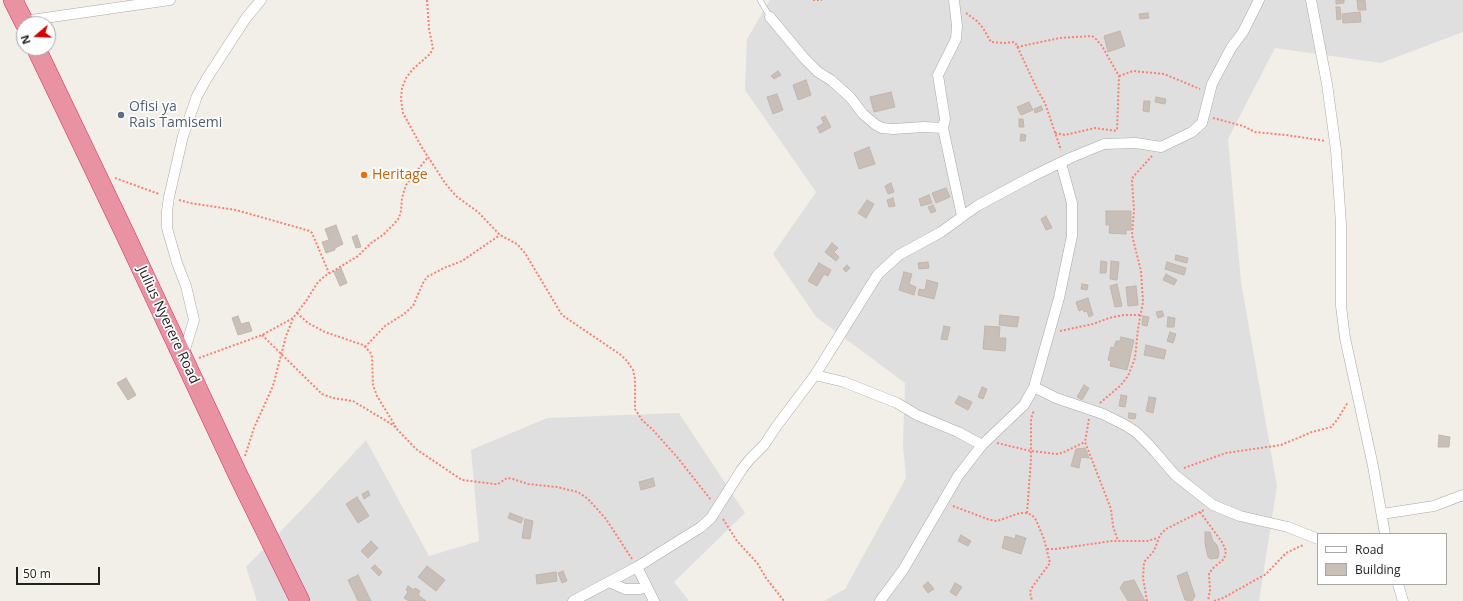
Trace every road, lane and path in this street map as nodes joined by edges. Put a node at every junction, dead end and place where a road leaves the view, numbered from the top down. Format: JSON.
{"nodes":[{"id":1,"x":13,"y":0,"type":"edge"},
{"id":2,"x":170,"y":0,"type":"edge"},
{"id":3,"x":261,"y":0,"type":"edge"},
{"id":4,"x":427,"y":0,"type":"edge"},
{"id":5,"x":760,"y":0,"type":"edge"},
{"id":6,"x":813,"y":0,"type":"edge"},
{"id":7,"x":822,"y":0,"type":"edge"},
{"id":8,"x":1259,"y":0,"type":"edge"},
{"id":9,"x":1311,"y":0,"type":"edge"},
{"id":10,"x":954,"y":3,"type":"edge"},
{"id":11,"x":21,"y":16,"type":"edge"},
{"id":12,"x":770,"y":17,"type":"joint"},
{"id":13,"x":56,"y":18,"type":"edge"},
{"id":14,"x":1017,"y":47,"type":"junction"},
{"id":15,"x":40,"y":56,"type":"edge"},
{"id":16,"x":1119,"y":76,"type":"junction"},
{"id":17,"x":1211,"y":90,"type":"junction"},
{"id":18,"x":1204,"y":116,"type":"junction"},
{"id":19,"x":943,"y":128,"type":"junction"},
{"id":20,"x":1117,"y":131,"type":"junction"},
{"id":21,"x":1055,"y":133,"type":"junction"},
{"id":22,"x":1335,"y":143,"type":"junction"},
{"id":23,"x":1140,"y":144,"type":"junction"},
{"id":24,"x":1161,"y":147,"type":"junction"},
{"id":25,"x":428,"y":157,"type":"junction"},
{"id":26,"x":1063,"y":162,"type":"junction"},
{"id":27,"x":115,"y":178,"type":"dead end"},
{"id":28,"x":169,"y":197,"type":"junction"},
{"id":29,"x":962,"y":216,"type":"junction"},
{"id":30,"x":500,"y":235,"type":"junction"},
{"id":31,"x":330,"y":273,"type":"junction"},
{"id":32,"x":297,"y":313,"type":"junction"},
{"id":33,"x":1141,"y":315,"type":"junction"},
{"id":34,"x":293,"y":318,"type":"junction"},
{"id":35,"x":1049,"y":333,"type":"junction"},
{"id":36,"x":262,"y":335,"type":"junction"},
{"id":37,"x":365,"y":347,"type":"junction"},
{"id":38,"x":282,"y":353,"type":"junction"},
{"id":39,"x":184,"y":360,"type":"junction"},
{"id":40,"x":815,"y":375,"type":"junction"},
{"id":41,"x":1036,"y":388,"type":"junction"},
{"id":42,"x":1356,"y":390,"type":"junction"},
{"id":43,"x":1091,"y":410,"type":"junction"},
{"id":44,"x":397,"y":428,"type":"junction"},
{"id":45,"x":1085,"y":442,"type":"junction"},
{"id":46,"x":984,"y":443,"type":"junction"},
{"id":47,"x":1031,"y":451,"type":"junction"},
{"id":48,"x":1172,"y":472,"type":"junction"},
{"id":49,"x":239,"y":477,"type":"junction"},
{"id":50,"x":1463,"y":495,"type":"edge"},
{"id":51,"x":943,"y":501,"type":"junction"},
{"id":52,"x":1213,"y":505,"type":"junction"},
{"id":53,"x":718,"y":508,"type":"junction"},
{"id":54,"x":1200,"y":512,"type":"junction"},
{"id":55,"x":1026,"y":513,"type":"junction"},
{"id":56,"x":1382,"y":514,"type":"junction"},
{"id":57,"x":1385,"y":533,"type":"edge"},
{"id":58,"x":1158,"y":538,"type":"junction"},
{"id":59,"x":1316,"y":539,"type":"edge"},
{"id":60,"x":1118,"y":541,"type":"junction"},
{"id":61,"x":1047,"y":549,"type":"junction"},
{"id":62,"x":637,"y":567,"type":"junction"},
{"id":63,"x":609,"y":582,"type":"junction"},
{"id":64,"x":1398,"y":585,"type":"edge"},
{"id":65,"x":646,"y":586,"type":"junction"},
{"id":66,"x":300,"y":601,"type":"edge"},
{"id":67,"x":573,"y":601,"type":"edge"},
{"id":68,"x":654,"y":601,"type":"edge"},
{"id":69,"x":784,"y":601,"type":"edge"},
{"id":70,"x":880,"y":601,"type":"edge"},
{"id":71,"x":1032,"y":601,"type":"edge"},
{"id":72,"x":1147,"y":601,"type":"edge"},
{"id":73,"x":1208,"y":601,"type":"edge"},
{"id":74,"x":1214,"y":601,"type":"edge"},
{"id":75,"x":1403,"y":601,"type":"edge"}],
"edges":[{"from":1,"to":11,"type":"highway"},
{"from":2,"to":13,"type":"street"},
{"from":3,"to":28,"type":"street"},
{"from":4,"to":25,"type":"path"},
{"from":5,"to":12,"type":"lane"},
{"from":6,"to":7,"type":"path"},
{"from":8,"to":17,"type":"street"},
{"from":9,"to":22,"type":"street"},
{"from":10,"to":14,"type":"path"},
{"from":10,"to":19,"type":"street"},
{"from":12,"to":19,"type":"street"},
{"from":14,"to":16,"type":"path"},
{"from":14,"to":21,"type":"path"},
{"from":15,"to":39,"type":"highway","name":"Julius Nyerere Road"},
{"from":16,"to":17,"type":"path"},
{"from":16,"to":20,"type":"path"},
{"from":17,"to":18,"type":"street"},
{"from":18,"to":22,"type":"path"},
{"from":18,"to":24,"type":"street"},
{"from":19,"to":29,"type":"street"},
{"from":20,"to":21,"type":"path"},
{"from":20,"to":23,"type":"path"},
{"from":21,"to":26,"type":"path"},
{"from":22,"to":42,"type":"street"},
{"from":23,"to":24,"type":"street"},
{"from":23,"to":26,"type":"street"},
{"from":24,"to":33,"type":"path"},
{"from":25,"to":30,"type":"path"},
{"from":25,"to":31,"type":"path"},
{"from":26,"to":29,"type":"street"},
{"from":26,"to":35,"type":"street"},
{"from":27,"to":28,"type":"path"},
{"from":28,"to":31,"type":"path"},
{"from":28,"to":39,"type":"street"},
{"from":29,"to":40,"type":"street"},
{"from":30,"to":37,"type":"path"},
{"from":30,"to":53,"type":"path"},
{"from":31,"to":32,"type":"path"},
{"from":32,"to":34,"type":"path"},
{"from":32,"to":37,"type":"path"},
{"from":33,"to":35,"type":"path"},
{"from":33,"to":43,"type":"path"},
{"from":34,"to":36,"type":"path"},
{"from":34,"to":38,"type":"path"},
{"from":35,"to":41,"type":"street"},
{"from":36,"to":38,"type":"path"},
{"from":36,"to":39,"type":"path"},
{"from":37,"to":44,"type":"path"},
{"from":38,"to":44,"type":"path"},
{"from":38,"to":49,"type":"path"},
{"from":39,"to":49,"type":"highway","name":"Julius Nyerere Road"},
{"from":40,"to":46,"type":"street"},
{"from":40,"to":53,"type":"street"},
{"from":41,"to":43,"type":"street"},
{"from":41,"to":46,"type":"street"},
{"from":41,"to":47,"type":"path"},
{"from":42,"to":48,"type":"path"},
{"from":42,"to":56,"type":"street"},
{"from":43,"to":45,"type":"path"},
{"from":43,"to":48,"type":"street"},
{"from":44,"to":62,"type":"path"},
{"from":45,"to":47,"type":"path"},
{"from":45,"to":60,"type":"path"},
{"from":46,"to":47,"type":"path"},
{"from":46,"to":51,"type":"street"},
{"from":47,"to":55,"type":"path"},
{"from":48,"to":52,"type":"street"},
{"from":49,"to":66,"type":"highway","name":"Julius Nyerere Road"},
{"from":50,"to":56,"type":"street"},
{"from":51,"to":55,"type":"path"},
{"from":51,"to":70,"type":"street"},
{"from":52,"to":54,"type":"path"},
{"from":52,"to":59,"type":"street"},
{"from":53,"to":62,"type":"street"},
{"from":53,"to":69,"type":"path"},
{"from":54,"to":58,"type":"path"},
{"from":54,"to":73,"type":"path"},
{"from":55,"to":61,"type":"path"},
{"from":56,"to":57,"type":"street"},
{"from":58,"to":60,"type":"path"},
{"from":58,"to":72,"type":"path"},
{"from":59,"to":74,"type":"path"},
{"from":60,"to":61,"type":"path"},
{"from":61,"to":71,"type":"path"},
{"from":62,"to":63,"type":"street"},
{"from":62,"to":65,"type":"street"},
{"from":63,"to":65,"type":"street"},
{"from":63,"to":67,"type":"street"},
{"from":64,"to":75,"type":"street"},
{"from":65,"to":68,"type":"street"}]}
